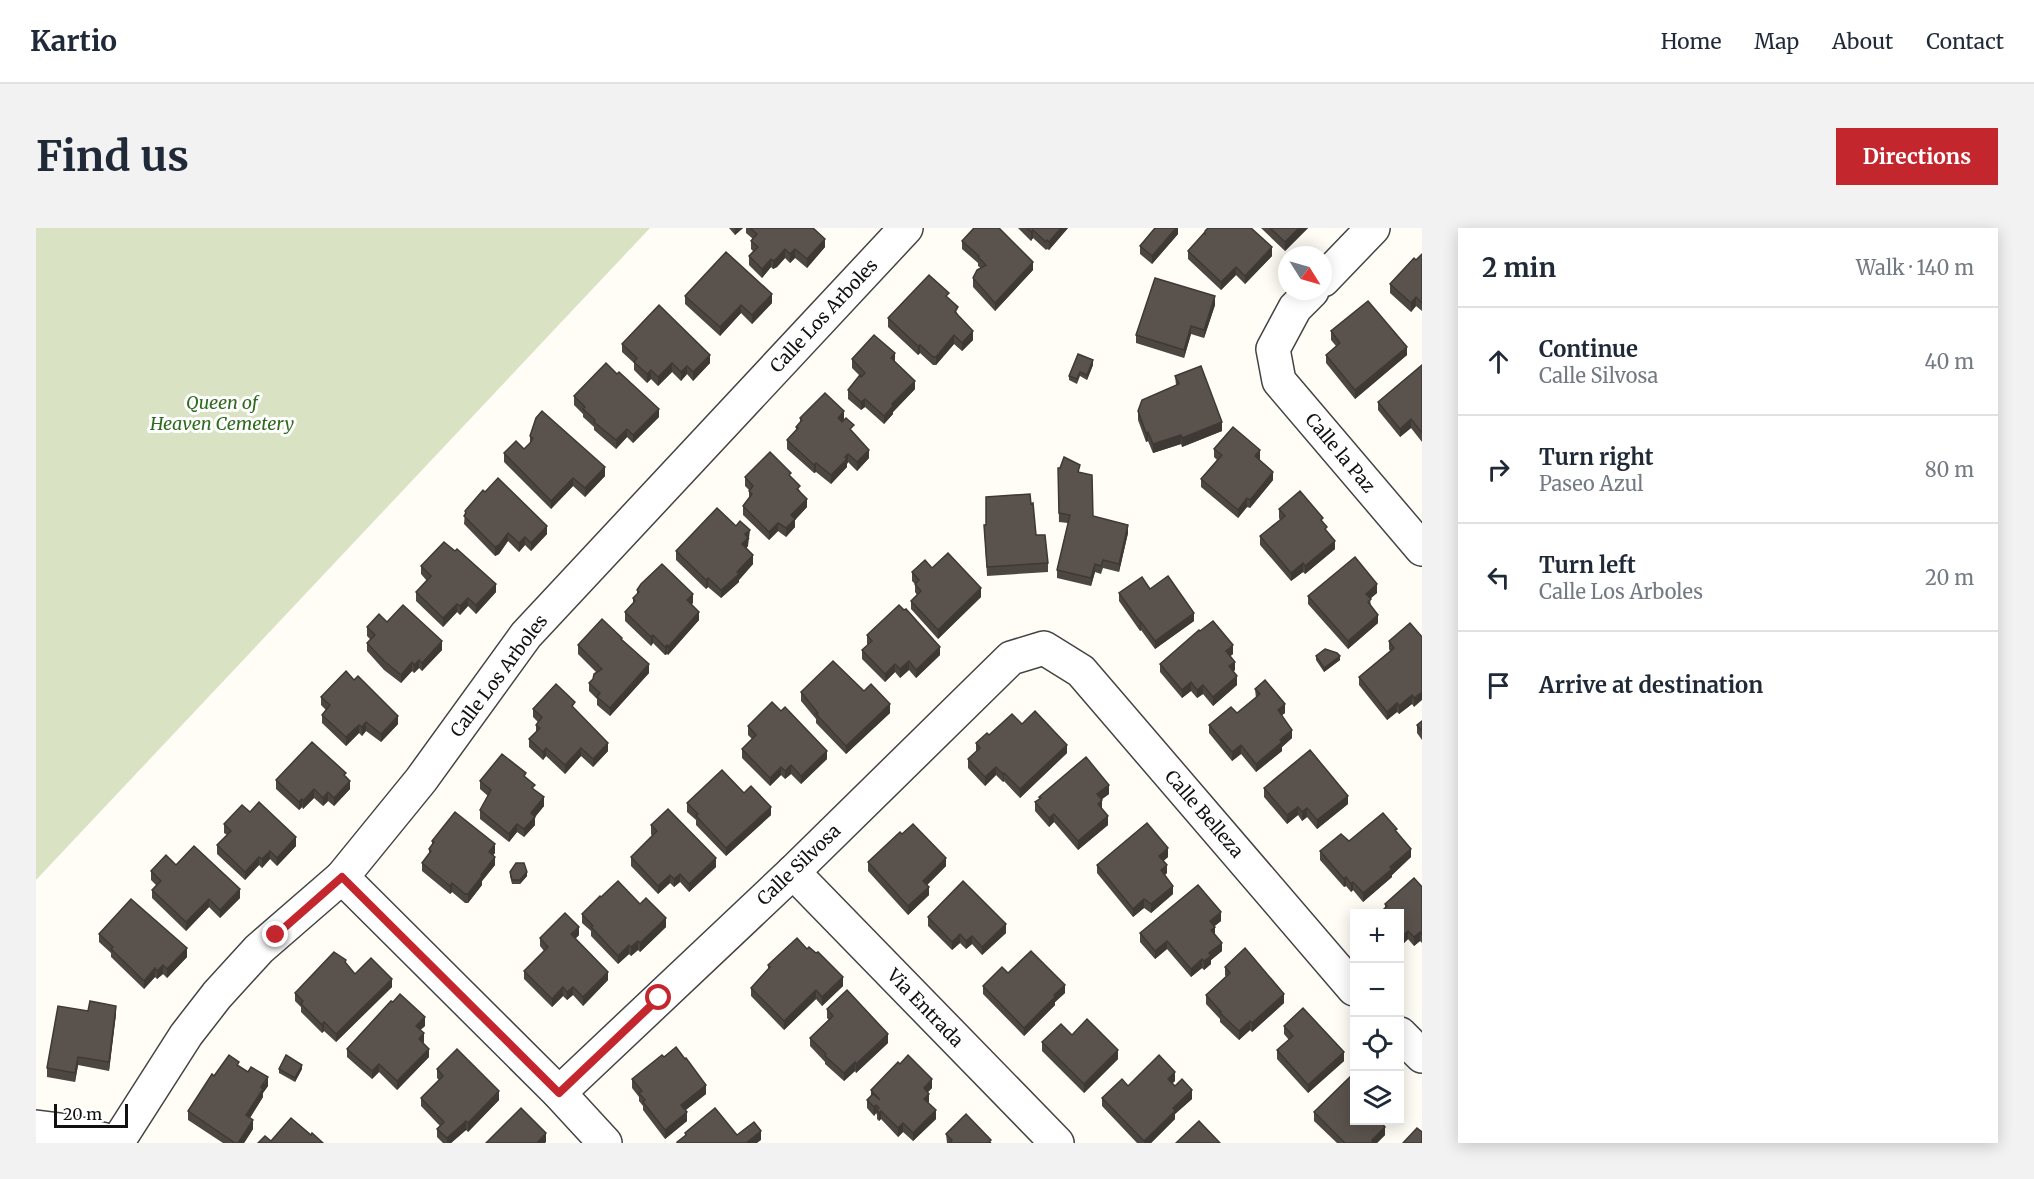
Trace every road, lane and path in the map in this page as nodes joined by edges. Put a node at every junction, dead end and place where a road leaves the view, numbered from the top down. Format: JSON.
{"nodes":[{"id":1,"x":906,"y":228,"type":"edge"},
{"id":2,"x":1373,"y":228,"type":"edge"},
{"id":3,"x":1332,"y":271,"type":"edge"},
{"id":4,"x":1303,"y":300,"type":"edge"},
{"id":5,"x":1422,"y":549,"type":"edge"},
{"id":6,"x":1044,"y":648,"type":"joint"},
{"id":7,"x":793,"y":872,"type":"junction"},
{"id":8,"x":342,"y":877,"type":"junction"},
{"id":9,"x":1350,"y":984,"type":"edge"},
{"id":10,"x":1404,"y":1038,"type":"edge"},
{"id":11,"x":1422,"y":1056,"type":"edge"},
{"id":12,"x":559,"y":1093,"type":"junction"},
{"id":13,"x":36,"y":1127,"type":"edge"},
{"id":14,"x":117,"y":1143,"type":"edge"},
{"id":15,"x":605,"y":1143,"type":"edge"},
{"id":16,"x":1057,"y":1143,"type":"edge"}],
"edges":[{"from":1,"to":8,"type":"street","name":"Calle Los Arboles"},
{"from":2,"to":3,"type":"street"},
{"from":4,"to":5,"type":"street","name":"Calle la Paz"},
{"from":6,"to":7,"type":"street","name":"Calle Silvosa"},
{"from":6,"to":9,"type":"street","name":"Calle Belleza"},
{"from":7,"to":12,"type":"street","name":"Calle Silvosa"},
{"from":7,"to":16,"type":"street","name":"Via Entrada"},
{"from":8,"to":12,"type":"street"},
{"from":8,"to":14,"type":"street","name":"Calle Los Arboles"},
{"from":10,"to":11,"type":"street"},
{"from":12,"to":15,"type":"street"},
{"from":13,"to":14,"type":"street"}]}
